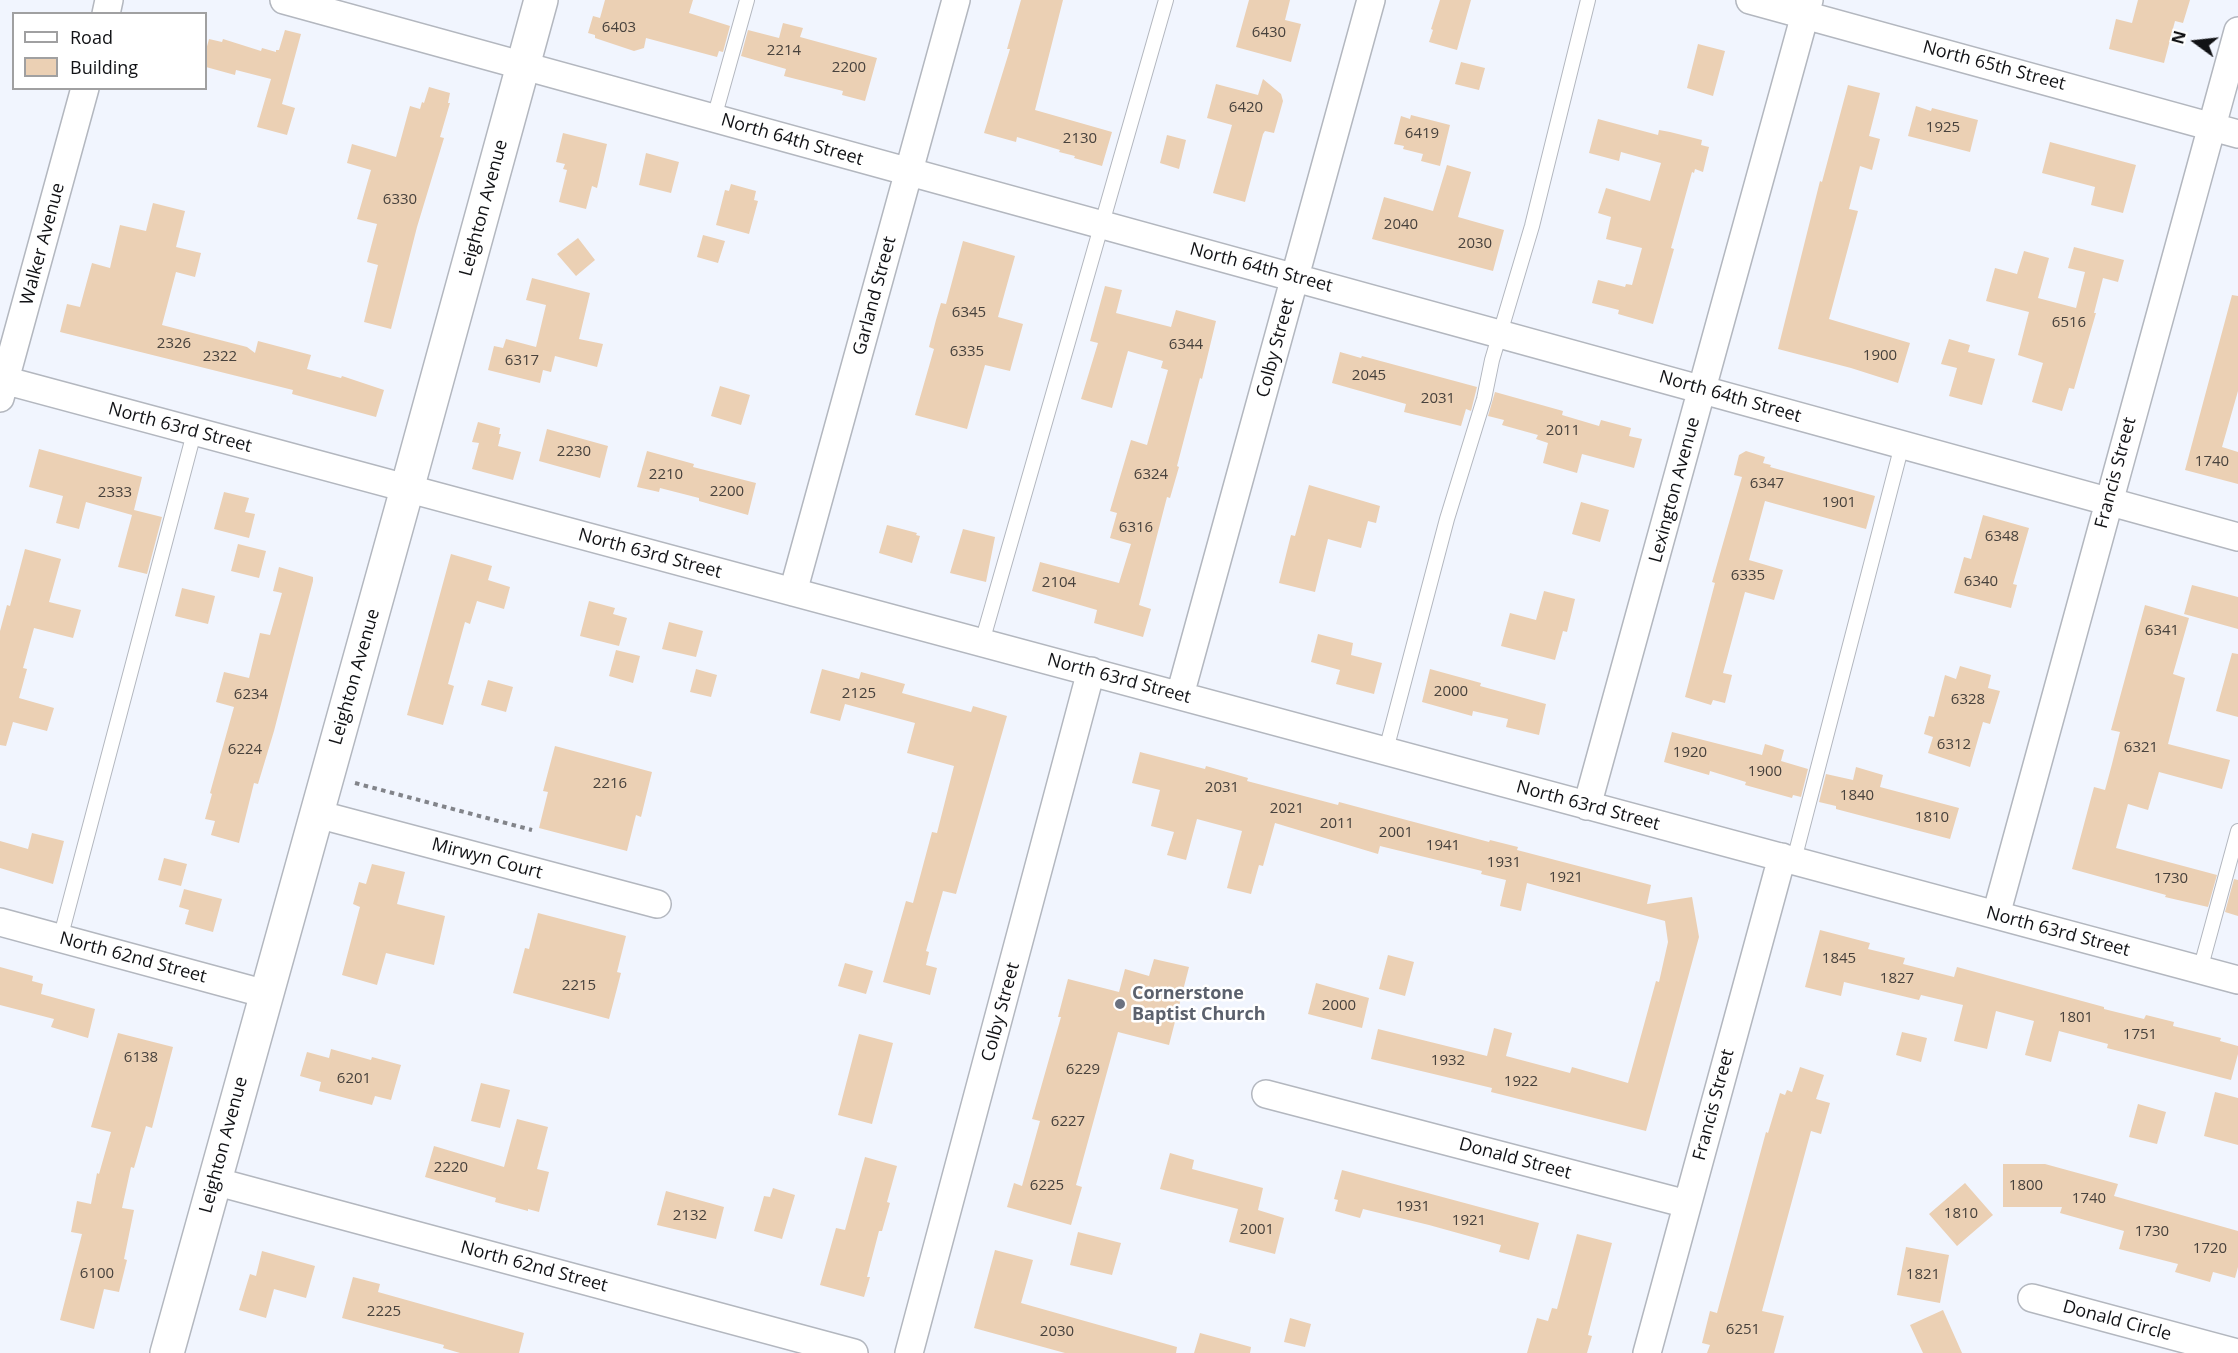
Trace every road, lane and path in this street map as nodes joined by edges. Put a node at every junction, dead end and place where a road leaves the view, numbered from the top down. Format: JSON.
{"nodes":[{"id":1,"x":284,"y":0,"type":"edge"},
{"id":2,"x":541,"y":0,"type":"edge"},
{"id":3,"x":747,"y":0,"type":"edge"},
{"id":4,"x":956,"y":0,"type":"edge"},
{"id":5,"x":1166,"y":0,"type":"edge"},
{"id":6,"x":1371,"y":0,"type":"edge"},
{"id":7,"x":1588,"y":0,"type":"edge"},
{"id":8,"x":1750,"y":0,"type":"edge"},
{"id":9,"x":1807,"y":7,"type":"edge"},
{"id":10,"x":2238,"y":31,"type":"edge"},
{"id":11,"x":523,"y":66,"type":"junction"},
{"id":12,"x":84,"y":90,"type":"edge"},
{"id":13,"x":714,"y":118,"type":"junction"},
{"id":14,"x":2211,"y":126,"type":"junction"},
{"id":15,"x":2238,"y":134,"type":"edge"},
{"id":16,"x":909,"y":171,"type":"junction"},
{"id":17,"x":1102,"y":225,"type":"junction"},
{"id":18,"x":1295,"y":278,"type":"junction"},
{"id":19,"x":1500,"y":333,"type":"junction"},
{"id":20,"x":2,"y":386,"type":"edge"},
{"id":21,"x":1702,"y":390,"type":"junction"},
{"id":22,"x":194,"y":433,"type":"junction"},
{"id":23,"x":1902,"y":445,"type":"junction"},
{"id":24,"x":407,"y":489,"type":"junction"},
{"id":25,"x":2108,"y":501,"type":"junction"},
{"id":26,"x":2238,"y":537,"type":"edge"},
{"id":27,"x":793,"y":592,"type":"junction"},
{"id":28,"x":982,"y":642,"type":"junction"},
{"id":29,"x":1091,"y":671,"type":"junction"},
{"id":30,"x":1180,"y":695,"type":"junction"},
{"id":31,"x":1386,"y":750,"type":"junction"},
{"id":32,"x":355,"y":783,"type":"dead end"},
{"id":33,"x":1587,"y":806,"type":"junction"},
{"id":34,"x":317,"y":814,"type":"junction"},
{"id":35,"x":532,"y":830,"type":"dead end"},
{"id":36,"x":2238,"y":831,"type":"edge"},
{"id":37,"x":1788,"y":859,"type":"junction"},
{"id":38,"x":657,"y":904,"type":"dead end"},
{"id":39,"x":1996,"y":915,"type":"junction"},
{"id":40,"x":0,"y":922,"type":"edge"},
{"id":41,"x":60,"y":939,"type":"junction"},
{"id":42,"x":2200,"y":970,"type":"junction"},
{"id":43,"x":2238,"y":980,"type":"edge"},
{"id":44,"x":266,"y":994,"type":"junction"},
{"id":45,"x":1266,"y":1094,"type":"dead end"},
{"id":46,"x":214,"y":1181,"type":"junction"},
{"id":47,"x":1687,"y":1204,"type":"junction"},
{"id":48,"x":2032,"y":1298,"type":"dead end"},
{"id":49,"x":167,"y":1353,"type":"edge"},
{"id":50,"x":854,"y":1353,"type":"edge"},
{"id":51,"x":909,"y":1353,"type":"edge"},
{"id":52,"x":1647,"y":1353,"type":"edge"},
{"id":53,"x":2237,"y":1353,"type":"edge"}],
"edges":[{"from":1,"to":11,"type":"street","name":"North 64th Street"},
{"from":2,"to":11,"type":"street","name":"Leighton Avenue"},
{"from":3,"to":13,"type":"lane"},
{"from":4,"to":16,"type":"street","name":"Garland Street"},
{"from":5,"to":17,"type":"lane"},
{"from":6,"to":18,"type":"street","name":"Colby Street"},
{"from":7,"to":19,"type":"lane"},
{"from":8,"to":9,"type":"street","name":"North 65th Street"},
{"from":9,"to":14,"type":"street","name":"North 65th Street"},
{"from":9,"to":21,"type":"street","name":"Lexington Avenue"},
{"from":10,"to":14,"type":"street","name":"Francis Street"},
{"from":11,"to":13,"type":"street","name":"North 64th Street"},
{"from":11,"to":24,"type":"street","name":"Leighton Avenue"},
{"from":12,"to":20,"type":"street","name":"Walker Avenue"},
{"from":13,"to":16,"type":"street","name":"North 64th Street"},
{"from":14,"to":15,"type":"street","name":"North 65th Street"},
{"from":14,"to":25,"type":"street","name":"Francis Street"},
{"from":16,"to":17,"type":"street","name":"North 64th Street"},
{"from":16,"to":27,"type":"street","name":"Garland Street"},
{"from":17,"to":18,"type":"street","name":"North 64th Street"},
{"from":17,"to":28,"type":"lane"},
{"from":18,"to":19,"type":"street","name":"North 64th Street"},
{"from":18,"to":30,"type":"street","name":"Colby Street"},
{"from":19,"to":21,"type":"street","name":"North 64th Street"},
{"from":19,"to":31,"type":"lane"},
{"from":20,"to":22,"type":"street","name":"North 63rd Street"},
{"from":21,"to":23,"type":"street","name":"North 64th Street"},
{"from":21,"to":33,"type":"street","name":"Lexington Avenue"},
{"from":22,"to":24,"type":"street","name":"North 63rd Street"},
{"from":22,"to":41,"type":"lane"},
{"from":23,"to":25,"type":"street","name":"North 64th Street"},
{"from":23,"to":37,"type":"lane"},
{"from":24,"to":27,"type":"street","name":"North 63rd Street"},
{"from":24,"to":34,"type":"street","name":"Leighton Avenue"},
{"from":25,"to":26,"type":"street","name":"North 64th Street"},
{"from":25,"to":39,"type":"street","name":"Francis Street"},
{"from":27,"to":28,"type":"street","name":"North 63rd Street"},
{"from":28,"to":29,"type":"street","name":"North 63rd Street"},
{"from":29,"to":30,"type":"street","name":"North 63rd Street"},
{"from":29,"to":51,"type":"street","name":"Colby Street"},
{"from":30,"to":31,"type":"street","name":"North 63rd Street"},
{"from":31,"to":33,"type":"street","name":"North 63rd Street"},
{"from":32,"to":35,"type":"path"},
{"from":33,"to":37,"type":"street","name":"North 63rd Street"},
{"from":34,"to":38,"type":"street","name":"Mirwyn Court"},
{"from":34,"to":44,"type":"street","name":"Leighton Avenue"},
{"from":36,"to":42,"type":"lane"},
{"from":37,"to":39,"type":"street","name":"North 63rd Street"},
{"from":37,"to":47,"type":"street","name":"Francis Street"},
{"from":39,"to":42,"type":"street","name":"North 63rd Street"},
{"from":40,"to":41,"type":"street","name":"North 62nd Street"},
{"from":41,"to":44,"type":"street","name":"North 62nd Street"},
{"from":42,"to":43,"type":"street","name":"North 63rd Street"},
{"from":44,"to":46,"type":"street","name":"Leighton Avenue"},
{"from":45,"to":47,"type":"street","name":"Donald Street"},
{"from":46,"to":49,"type":"street","name":"Leighton Avenue"},
{"from":46,"to":50,"type":"street","name":"North 62nd Street"},
{"from":47,"to":52,"type":"street","name":"Francis Street"},
{"from":48,"to":53,"type":"street","name":"Donald Circle"}]}
